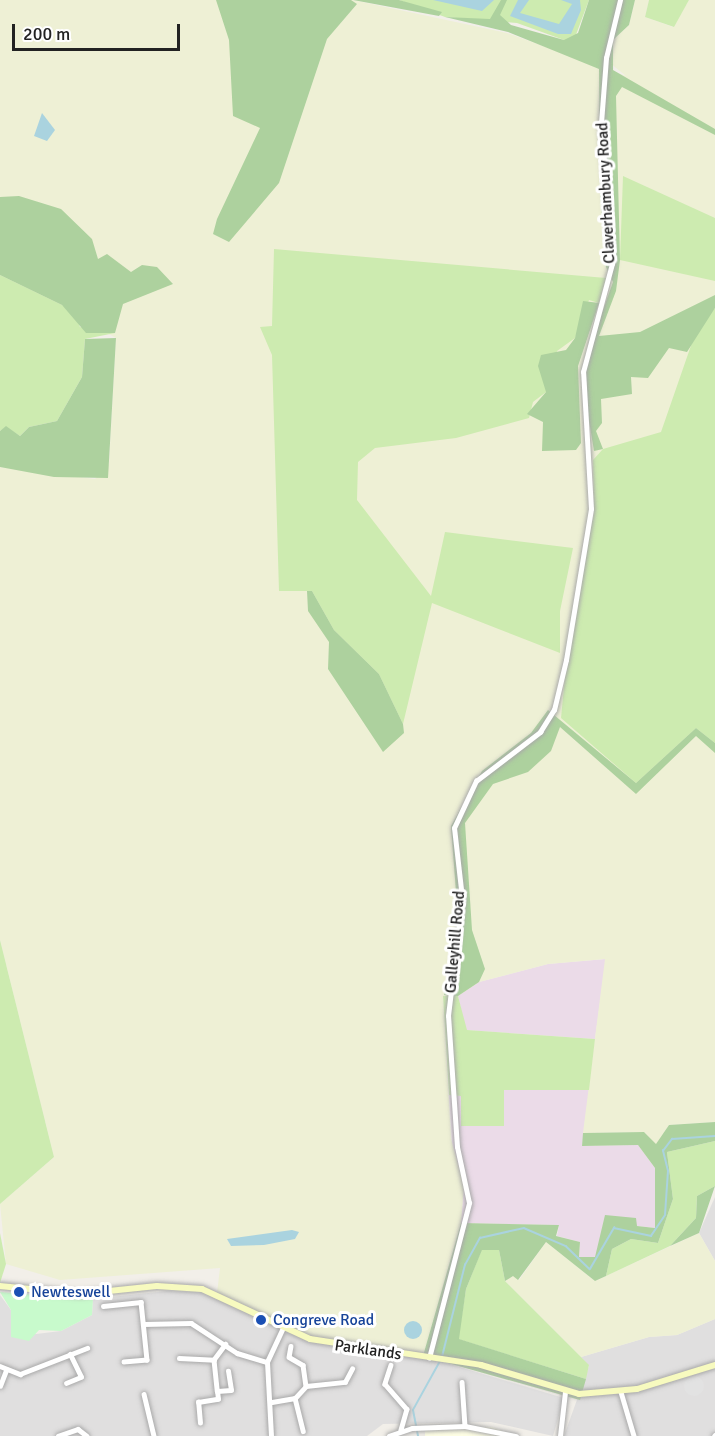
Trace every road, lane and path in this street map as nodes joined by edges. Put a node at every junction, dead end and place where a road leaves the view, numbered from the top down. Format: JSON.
{"nodes":[{"id":1,"x":620,"y":0,"type":"edge"},
{"id":2,"x":590,"y":456,"type":"joint"},
{"id":3,"x":0,"y":1286,"type":"edge"},
{"id":4,"x":103,"y":1306,"type":"dead end"},
{"id":5,"x":143,"y":1324,"type":"junction"},
{"id":6,"x":283,"y":1327,"type":"junction"},
{"id":7,"x":226,"y":1344,"type":"junction"},
{"id":8,"x":291,"y":1346,"type":"dead end"},
{"id":9,"x":87,"y":1348,"type":"dead end"},
{"id":10,"x":70,"y":1354,"type":"junction"},
{"id":11,"x":179,"y":1358,"type":"dead end"},
{"id":12,"x":429,"y":1358,"type":"junction"},
{"id":13,"x":214,"y":1360,"type":"junction"},
{"id":14,"x":124,"y":1362,"type":"dead end"},
{"id":15,"x":267,"y":1362,"type":"junction"},
{"id":16,"x":392,"y":1365,"type":"dead end"},
{"id":17,"x":715,"y":1365,"type":"edge"},
{"id":18,"x":0,"y":1366,"type":"edge"},
{"id":19,"x":352,"y":1369,"type":"dead end"},
{"id":20,"x":6,"y":1370,"type":"junction"},
{"id":21,"x":228,"y":1371,"type":"dead end"},
{"id":22,"x":462,"y":1382,"type":"dead end"},
{"id":23,"x":66,"y":1383,"type":"dead end"},
{"id":24,"x":0,"y":1386,"type":"edge"},
{"id":25,"x":306,"y":1386,"type":"junction"},
{"id":26,"x":217,"y":1391,"type":"junction"},
{"id":27,"x":565,"y":1392,"type":"junction"},
{"id":28,"x":621,"y":1392,"type":"junction"},
{"id":29,"x":144,"y":1394,"type":"dead end"},
{"id":30,"x":295,"y":1398,"type":"junction"},
{"id":31,"x":272,"y":1402,"type":"junction"},
{"id":32,"x":200,"y":1423,"type":"dead end"},
{"id":33,"x":465,"y":1426,"type":"junction"},
{"id":34,"x":401,"y":1430,"type":"junction"},
{"id":35,"x":303,"y":1431,"type":"dead end"},
{"id":36,"x":58,"y":1436,"type":"edge"},
{"id":37,"x":87,"y":1436,"type":"edge"},
{"id":38,"x":154,"y":1436,"type":"edge"},
{"id":39,"x":271,"y":1436,"type":"edge"},
{"id":40,"x":388,"y":1436,"type":"edge"},
{"id":41,"x":516,"y":1436,"type":"edge"},
{"id":42,"x":560,"y":1436,"type":"edge"},
{"id":43,"x":634,"y":1436,"type":"edge"}],
"edges":[{"from":1,"to":2,"type":"street","name":"Claverhambury Road"},
{"from":2,"to":12,"type":"street","name":"Galleyhill Road"},
{"from":3,"to":6,"type":"street","name":"Parklands"},
{"from":4,"to":5,"type":"street"},
{"from":5,"to":7,"type":"street"},
{"from":5,"to":14,"type":"street"},
{"from":6,"to":12,"type":"street","name":"Parklands"},
{"from":6,"to":15,"type":"street"},
{"from":7,"to":13,"type":"street"},
{"from":7,"to":15,"type":"street"},
{"from":8,"to":25,"type":"street"},
{"from":9,"to":10,"type":"street"},
{"from":10,"to":20,"type":"street"},
{"from":10,"to":23,"type":"street"},
{"from":11,"to":13,"type":"street"},
{"from":12,"to":27,"type":"street","name":"Parklands"},
{"from":13,"to":26,"type":"street"},
{"from":15,"to":31,"type":"street"},
{"from":16,"to":34,"type":"street"},
{"from":17,"to":28,"type":"street","name":"Parklands"},
{"from":18,"to":20,"type":"street"},
{"from":19,"to":25,"type":"street"},
{"from":20,"to":24,"type":"street"},
{"from":21,"to":26,"type":"street"},
{"from":22,"to":33,"type":"street"},
{"from":25,"to":30,"type":"street"},
{"from":26,"to":32,"type":"street"},
{"from":27,"to":28,"type":"street","name":"Parklands"},
{"from":27,"to":42,"type":"street"},
{"from":28,"to":43,"type":"street"},
{"from":29,"to":38,"type":"street"},
{"from":30,"to":31,"type":"street"},
{"from":30,"to":35,"type":"street"},
{"from":31,"to":39,"type":"street"},
{"from":33,"to":34,"type":"street"},
{"from":33,"to":41,"type":"street"},
{"from":34,"to":40,"type":"street"},
{"from":36,"to":37,"type":"street"}]}
